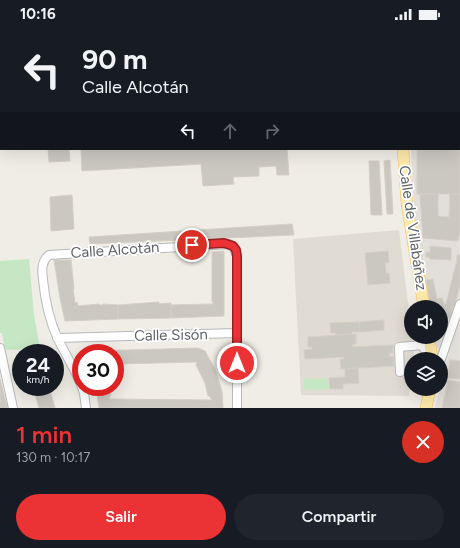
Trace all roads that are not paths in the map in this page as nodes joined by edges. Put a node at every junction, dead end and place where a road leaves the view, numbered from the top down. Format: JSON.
{"nodes":[{"id":1,"x":403,"y":150,"type":"edge"},
{"id":2,"x":423,"y":300,"type":"edge"},
{"id":3,"x":460,"y":304,"type":"edge"},
{"id":4,"x":237,"y":333,"type":"junction"},
{"id":5,"x":57,"y":338,"type":"junction"},
{"id":6,"x":410,"y":344,"type":"edge"},
{"id":7,"x":0,"y":348,"type":"edge"},
{"id":8,"x":438,"y":352,"type":"edge"},
{"id":9,"x":72,"y":366,"type":"edge"},
{"id":10,"x":400,"y":372,"type":"dead end"},
{"id":11,"x":84,"y":396,"type":"edge"},
{"id":12,"x":429,"y":396,"type":"edge"},
{"id":13,"x":13,"y":408,"type":"edge"},
{"id":14,"x":86,"y":408,"type":"edge"},
{"id":15,"x":237,"y":408,"type":"edge"},
{"id":16,"x":426,"y":408,"type":"edge"}],
"edges":[{"from":1,"to":2,"type":"main road","name":"Calle de Villabáñez"},
{"from":3,"to":8,"type":"street"},
{"from":4,"to":5,"type":"street","name":"Calle Sisón"},
{"from":4,"to":5,"type":"street","name":"Calle Alcotán"},
{"from":4,"to":15,"type":"street","name":"Calle Alcotán"},
{"from":5,"to":9,"type":"street"},
{"from":6,"to":10,"type":"street"},
{"from":7,"to":13,"type":"street"},
{"from":11,"to":14,"type":"street"},
{"from":12,"to":16,"type":"main road"}]}
